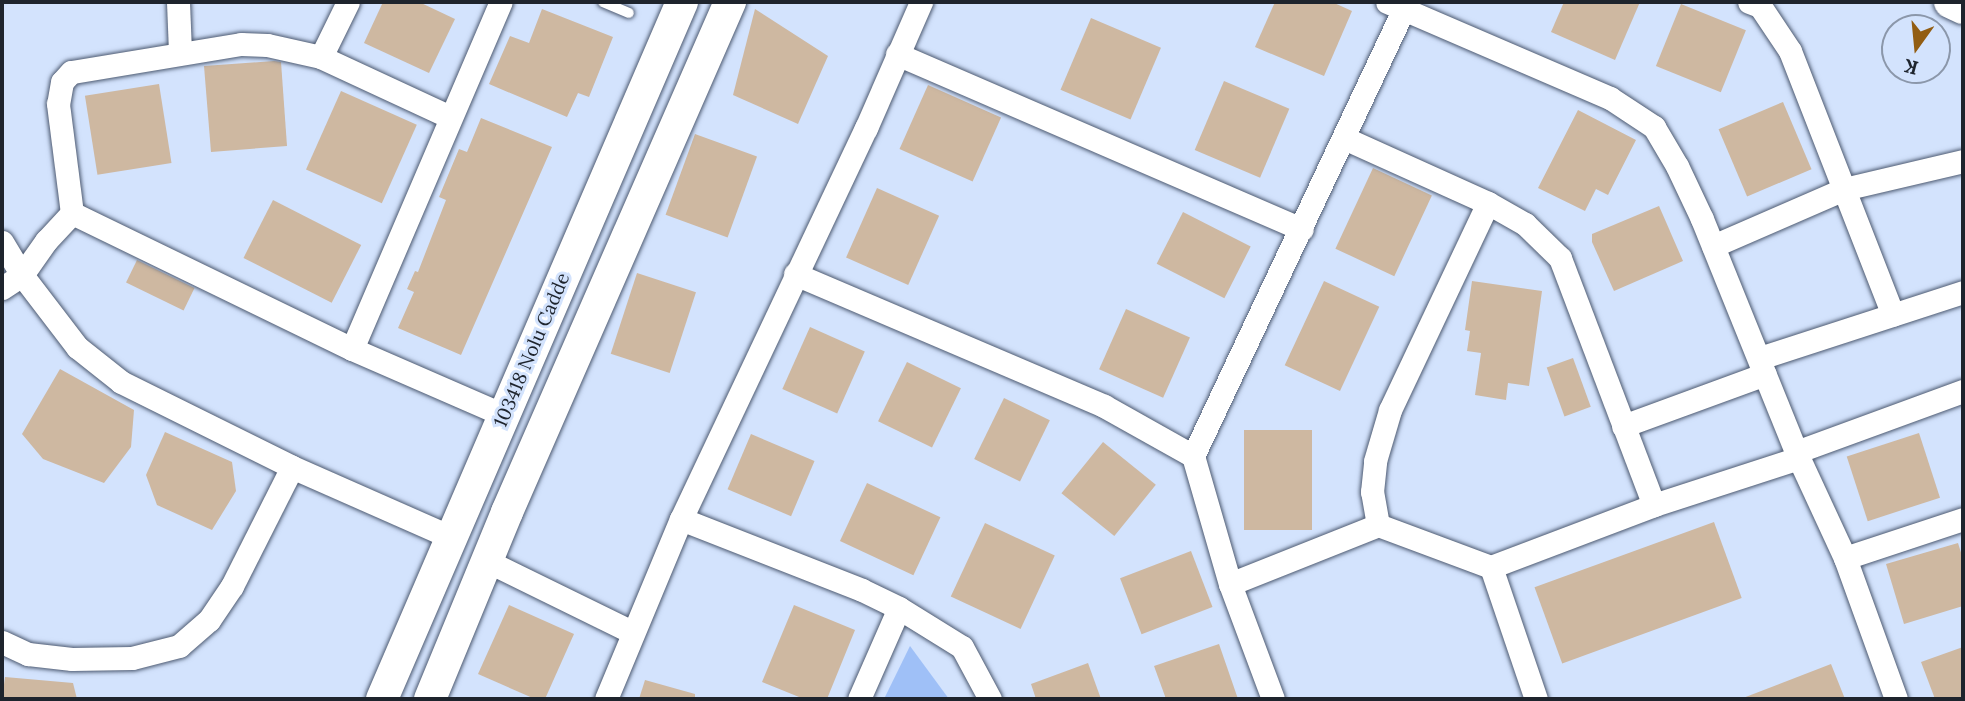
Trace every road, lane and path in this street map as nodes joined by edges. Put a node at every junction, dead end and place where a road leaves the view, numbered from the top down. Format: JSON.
{"nodes":[{"id":1,"x":178,"y":2,"type":"edge"},
{"id":2,"x":348,"y":2,"type":"edge"},
{"id":3,"x":501,"y":2,"type":"edge"},
{"id":4,"x":603,"y":2,"type":"edge"},
{"id":5,"x":682,"y":2,"type":"edge"},
{"id":6,"x":730,"y":2,"type":"edge"},
{"id":7,"x":921,"y":2,"type":"edge"},
{"id":8,"x":1749,"y":2,"type":"edge"},
{"id":9,"x":1950,"y":2,"type":"edge"},
{"id":10,"x":1399,"y":4,"type":"edge"},
{"id":11,"x":1963,"y":8,"type":"edge"},
{"id":12,"x":629,"y":13,"type":"dead end"},
{"id":13,"x":180,"y":52,"type":"junction"},
{"id":14,"x":897,"y":54,"type":"junction"},
{"id":15,"x":321,"y":57,"type":"junction"},
{"id":16,"x":450,"y":117,"type":"junction"},
{"id":17,"x":1344,"y":138,"type":"junction"},
{"id":18,"x":1963,"y":161,"type":"edge"},
{"id":19,"x":1844,"y":189,"type":"junction"},
{"id":20,"x":1488,"y":203,"type":"junction"},
{"id":21,"x":72,"y":213,"type":"junction"},
{"id":22,"x":1302,"y":229,"type":"junction"},
{"id":23,"x":2,"y":242,"type":"edge"},
{"id":24,"x":1713,"y":246,"type":"junction"},
{"id":25,"x":795,"y":274,"type":"junction"},
{"id":26,"x":22,"y":275,"type":"junction"},
{"id":27,"x":2,"y":288,"type":"edge"},
{"id":28,"x":1963,"y":292,"type":"edge"},
{"id":29,"x":1893,"y":315,"type":"junction"},
{"id":30,"x":352,"y":349,"type":"junction"},
{"id":31,"x":1763,"y":366,"type":"junction"},
{"id":32,"x":1963,"y":391,"type":"edge"},
{"id":33,"x":504,"y":415,"type":"junction"},
{"id":34,"x":1623,"y":426,"type":"junction"},
{"id":35,"x":1798,"y":455,"type":"junction"},
{"id":36,"x":1193,"y":456,"type":"junction"},
{"id":37,"x":292,"y":467,"type":"junction"},
{"id":38,"x":1654,"y":505,"type":"junction"},
{"id":39,"x":681,"y":519,"type":"junction"},
{"id":40,"x":1963,"y":519,"type":"edge"},
{"id":41,"x":1378,"y":526,"type":"junction"},
{"id":42,"x":451,"y":537,"type":"junction"},
{"id":43,"x":1845,"y":558,"type":"junction"},
{"id":44,"x":487,"y":561,"type":"junction"},
{"id":45,"x":1491,"y":568,"type":"junction"},
{"id":46,"x":1230,"y":584,"type":"junction"},
{"id":47,"x":899,"y":608,"type":"junction"},
{"id":48,"x":632,"y":632,"type":"junction"},
{"id":49,"x":2,"y":642,"type":"edge"},
{"id":50,"x":382,"y":699,"type":"edge"},
{"id":51,"x":430,"y":699,"type":"edge"},
{"id":52,"x":606,"y":699,"type":"edge"},
{"id":53,"x":859,"y":699,"type":"edge"},
{"id":54,"x":989,"y":699,"type":"edge"},
{"id":55,"x":1273,"y":699,"type":"edge"},
{"id":56,"x":1536,"y":699,"type":"edge"},
{"id":57,"x":1896,"y":699,"type":"edge"}],
"edges":[{"from":1,"to":13,"type":"street"},
{"from":2,"to":15,"type":"street"},
{"from":3,"to":16,"type":"street"},
{"from":4,"to":12,"type":"lane"},
{"from":5,"to":33,"type":"main road","name":"103418 Nolu Cadde"},
{"from":6,"to":44,"type":"main road"},
{"from":7,"to":14,"type":"street"},
{"from":8,"to":19,"type":"street"},
{"from":9,"to":11,"type":"main road"},
{"from":10,"to":17,"type":"street"},
{"from":10,"to":24,"type":"street"},
{"from":13,"to":15,"type":"street"},
{"from":13,"to":21,"type":"street"},
{"from":14,"to":22,"type":"street"},
{"from":14,"to":25,"type":"street"},
{"from":15,"to":16,"type":"street"},
{"from":16,"to":30,"type":"street"},
{"from":17,"to":20,"type":"street"},
{"from":17,"to":22,"type":"street"},
{"from":18,"to":19,"type":"street"},
{"from":19,"to":24,"type":"street"},
{"from":19,"to":29,"type":"street"},
{"from":20,"to":34,"type":"street"},
{"from":20,"to":41,"type":"street"},
{"from":21,"to":26,"type":"street"},
{"from":21,"to":30,"type":"street"},
{"from":22,"to":36,"type":"street"},
{"from":23,"to":26,"type":"street"},
{"from":24,"to":31,"type":"street"},
{"from":25,"to":36,"type":"street"},
{"from":25,"to":39,"type":"street"},
{"from":26,"to":27,"type":"street"},
{"from":26,"to":37,"type":"street"},
{"from":28,"to":29,"type":"street"},
{"from":29,"to":31,"type":"street"},
{"from":30,"to":33,"type":"street"},
{"from":31,"to":34,"type":"street"},
{"from":31,"to":35,"type":"street"},
{"from":32,"to":35,"type":"street"},
{"from":33,"to":42,"type":"main road","name":"103418 Nolu Cadde"},
{"from":34,"to":38,"type":"street"},
{"from":35,"to":38,"type":"street"},
{"from":35,"to":43,"type":"street"},
{"from":36,"to":46,"type":"street"},
{"from":37,"to":42,"type":"street"},
{"from":37,"to":49,"type":"street"},
{"from":38,"to":45,"type":"street"},
{"from":39,"to":47,"type":"street"},
{"from":39,"to":48,"type":"street"},
{"from":40,"to":43,"type":"street"},
{"from":41,"to":45,"type":"street"},
{"from":41,"to":46,"type":"street"},
{"from":42,"to":50,"type":"main road","name":"103418 Nolu Cadde"},
{"from":43,"to":57,"type":"street"},
{"from":44,"to":48,"type":"street"},
{"from":44,"to":51,"type":"main road"},
{"from":45,"to":56,"type":"street"},
{"from":46,"to":55,"type":"street"},
{"from":47,"to":53,"type":"street"},
{"from":47,"to":54,"type":"street"},
{"from":48,"to":52,"type":"street"}]}
